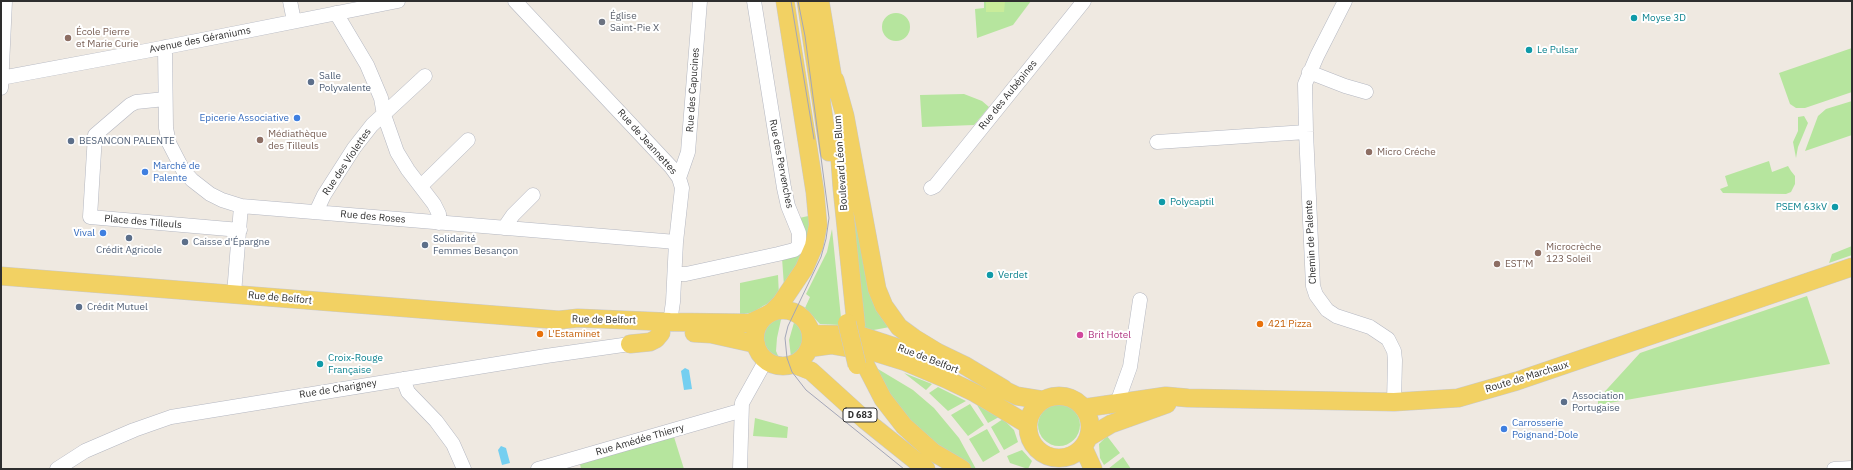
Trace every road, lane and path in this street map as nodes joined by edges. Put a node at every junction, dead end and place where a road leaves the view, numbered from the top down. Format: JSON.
{"nodes":[{"id":1,"x":5,"y":1,"type":"edge"},
{"id":2,"x":290,"y":1,"type":"edge"},
{"id":3,"x":398,"y":1,"type":"edge"},
{"id":4,"x":515,"y":1,"type":"edge"},
{"id":5,"x":700,"y":1,"type":"edge"},
{"id":6,"x":754,"y":1,"type":"edge"},
{"id":7,"x":785,"y":1,"type":"edge"},
{"id":8,"x":806,"y":1,"type":"edge"},
{"id":9,"x":820,"y":1,"type":"edge"},
{"id":10,"x":1084,"y":1,"type":"edge"},
{"id":11,"x":1345,"y":1,"type":"edge"},
{"id":12,"x":336,"y":13,"type":"junction"},
{"id":13,"x":294,"y":21,"type":"junction"},
{"id":14,"x":165,"y":47,"type":"junction"},
{"id":15,"x":1309,"y":72,"type":"junction"},
{"id":16,"x":425,"y":76,"type":"dead end"},
{"id":17,"x":835,"y":80,"type":"junction"},
{"id":18,"x":1,"y":81,"type":"edge"},
{"id":19,"x":1366,"y":92,"type":"dead end"},
{"id":20,"x":165,"y":99,"type":"junction"},
{"id":21,"x":384,"y":115,"type":"junction"},
{"id":22,"x":1306,"y":132,"type":"junction"},
{"id":23,"x":468,"y":140,"type":"dead end"},
{"id":24,"x":1157,"y":142,"type":"dead end"},
{"id":25,"x":679,"y":178,"type":"junction"},
{"id":26,"x":421,"y":186,"type":"junction"},
{"id":27,"x":931,"y":188,"type":"dead end"},
{"id":28,"x":533,"y":195,"type":"dead end"},
{"id":29,"x":242,"y":206,"type":"junction"},
{"id":30,"x":316,"y":212,"type":"junction"},
{"id":31,"x":439,"y":223,"type":"junction"},
{"id":32,"x":504,"y":228,"type":"junction"},
{"id":33,"x":240,"y":230,"type":"junction"},
{"id":34,"x":676,"y":242,"type":"junction"},
{"id":35,"x":1852,"y":267,"type":"edge"},
{"id":36,"x":675,"y":274,"type":"junction"},
{"id":37,"x":1,"y":276,"type":"edge"},
{"id":38,"x":234,"y":294,"type":"junction"},
{"id":39,"x":1140,"y":300,"type":"dead end"},
{"id":40,"x":770,"y":313,"type":"junction"},
{"id":41,"x":559,"y":320,"type":"junction"},
{"id":42,"x":851,"y":324,"type":"junction"},
{"id":43,"x":665,"y":327,"type":"junction"},
{"id":44,"x":630,"y":337,"type":"junction"},
{"id":45,"x":810,"y":341,"type":"junction"},
{"id":46,"x":756,"y":344,"type":"junction"},
{"id":47,"x":766,"y":360,"type":"junction"},
{"id":48,"x":793,"y":364,"type":"junction"},
{"id":49,"x":862,"y":365,"type":"junction"},
{"id":50,"x":1130,"y":367,"type":"junction"},
{"id":51,"x":403,"y":379,"type":"junction"},
{"id":52,"x":1004,"y":389,"type":"junction"},
{"id":53,"x":1188,"y":398,"type":"junction"},
{"id":54,"x":1042,"y":400,"type":"junction"},
{"id":55,"x":1134,"y":400,"type":"junction"},
{"id":56,"x":1394,"y":402,"type":"junction"},
{"id":57,"x":1117,"y":403,"type":"junction"},
{"id":58,"x":1084,"y":408,"type":"junction"},
{"id":59,"x":741,"y":412,"type":"junction"},
{"id":60,"x":1027,"y":424,"type":"junction"},
{"id":61,"x":1111,"y":424,"type":"junction"},
{"id":62,"x":1086,"y":442,"type":"junction"},
{"id":63,"x":1852,"y":468,"type":"edge"},
{"id":64,"x":57,"y":469,"type":"edge"},
{"id":65,"x":464,"y":469,"type":"edge"},
{"id":66,"x":538,"y":469,"type":"edge"},
{"id":67,"x":740,"y":469,"type":"edge"},
{"id":68,"x":926,"y":469,"type":"edge"},
{"id":69,"x":948,"y":469,"type":"edge"},
{"id":70,"x":962,"y":469,"type":"edge"},
{"id":71,"x":1093,"y":469,"type":"edge"},
{"id":72,"x":1834,"y":469,"type":"edge"}],
"edges":[{"from":1,"to":18,"type":"street"},
{"from":2,"to":13,"type":"street"},
{"from":3,"to":12,"type":"street","name":"Avenue des Géraniums"},
{"from":4,"to":25,"type":"street","name":"Rue de Jeannettes"},
{"from":5,"to":25,"type":"street","name":"Rue des Capucines"},
{"from":6,"to":36,"type":"street","name":"Rue des Pervenches"},
{"from":7,"to":40,"type":"main road"},
{"from":8,"to":42,"type":"main road","name":"Boulevard Léon Blum"},
{"from":9,"to":17,"type":"main road","name":"Boulevard Léon Blum"},
{"from":10,"to":27,"type":"street","name":"Rue des Aubépines"},
{"from":11,"to":15,"type":"street","name":"Chemin de Palente"},
{"from":12,"to":13,"type":"street","name":"Avenue des Géraniums"},
{"from":12,"to":21,"type":"street"},
{"from":13,"to":14,"type":"street","name":"Avenue des Géraniums"},
{"from":14,"to":18,"type":"street","name":"Avenue des Géraniums"},
{"from":14,"to":20,"type":"street","name":"Rue des Roses"},
{"from":15,"to":19,"type":"street"},
{"from":15,"to":22,"type":"street","name":"Chemin de Palente"},
{"from":16,"to":21,"type":"street","name":"Rue des Violettes"},
{"from":17,"to":42,"type":"main road","name":"Boulevard Léon Blum"},
{"from":17,"to":52,"type":"main road"},
{"from":20,"to":29,"type":"street","name":"Rue des Roses"},
{"from":20,"to":33,"type":"street","name":"Place des Tilleuls"},
{"from":21,"to":26,"type":"street"},
{"from":21,"to":30,"type":"street","name":"Rue des Violettes"},
{"from":22,"to":24,"type":"street"},
{"from":22,"to":56,"type":"street","name":"Chemin de Palente"},
{"from":23,"to":26,"type":"street"},
{"from":25,"to":34,"type":"street","name":"Rue de Jeannettes"},
{"from":26,"to":31,"type":"street"},
{"from":28,"to":32,"type":"street"},
{"from":29,"to":30,"type":"street","name":"Rue des Roses"},
{"from":29,"to":33,"type":"street"},
{"from":30,"to":31,"type":"street","name":"Rue des Roses"},
{"from":31,"to":32,"type":"street","name":"Rue des Roses"},
{"from":32,"to":34,"type":"street","name":"Rue des Roses"},
{"from":33,"to":38,"type":"street"},
{"from":34,"to":36,"type":"street","name":"Rue de Jeannettes"},
{"from":35,"to":56,"type":"main road","name":"Route de Marchaux"},
{"from":36,"to":43,"type":"street","name":"Rue de Jeannettes"},
{"from":37,"to":38,"type":"main road","name":"Rue de Belfort"},
{"from":38,"to":41,"type":"main road","name":"Rue de Belfort"},
{"from":39,"to":50,"type":"street"},
{"from":40,"to":43,"type":"main road","name":"Rue de Belfort"},
{"from":40,"to":45,"type":"main road"},
{"from":40,"to":46,"type":"main road"},
{"from":41,"to":43,"type":"main road","name":"Rue de Belfort"},
{"from":41,"to":44,"type":"main road","name":"Rue de Belfort"},
{"from":42,"to":49,"type":"main road"},
{"from":43,"to":44,"type":"main road","name":"Rue de Belfort"},
{"from":43,"to":46,"type":"main road","name":"Rue de Belfort"},
{"from":44,"to":51,"type":"street","name":"Rue de Charigney"},
{"from":45,"to":48,"type":"main road"},
{"from":45,"to":52,"type":"main road","name":"Rue de Belfort"},
{"from":45,"to":60,"type":"main road","name":"Rue de Belfort"},
{"from":46,"to":47,"type":"main road"},
{"from":47,"to":48,"type":"main road"},
{"from":47,"to":59,"type":"street"},
{"from":48,"to":68,"type":"main road","number":"D 683"},
{"from":49,"to":69,"type":"main road"},
{"from":49,"to":70,"type":"main road"},
{"from":50,"to":55,"type":"street"},
{"from":50,"to":57,"type":"street"},
{"from":51,"to":64,"type":"street","name":"Rue de Charigney"},
{"from":51,"to":65,"type":"street"},
{"from":52,"to":54,"type":"main road","name":"Rue de Belfort"},
{"from":53,"to":55,"type":"main road","name":"Route de Marchaux"},
{"from":53,"to":56,"type":"main road","name":"Route de Marchaux"},
{"from":53,"to":61,"type":"main road","name":"Route de Marchaux"},
{"from":54,"to":58,"type":"main road"},
{"from":54,"to":60,"type":"main road"},
{"from":55,"to":57,"type":"main road","name":"Route de Marchaux"},
{"from":55,"to":61,"type":"street"},
{"from":57,"to":58,"type":"main road","name":"Route de Marchaux"},
{"from":58,"to":62,"type":"main road"},
{"from":59,"to":66,"type":"street","name":"Rue Amédée Thierry"},
{"from":59,"to":67,"type":"street"},
{"from":60,"to":62,"type":"main road"},
{"from":61,"to":62,"type":"main road","name":"Route de Marchaux"},
{"from":62,"to":71,"type":"main road"},
{"from":63,"to":72,"type":"street"}]}
